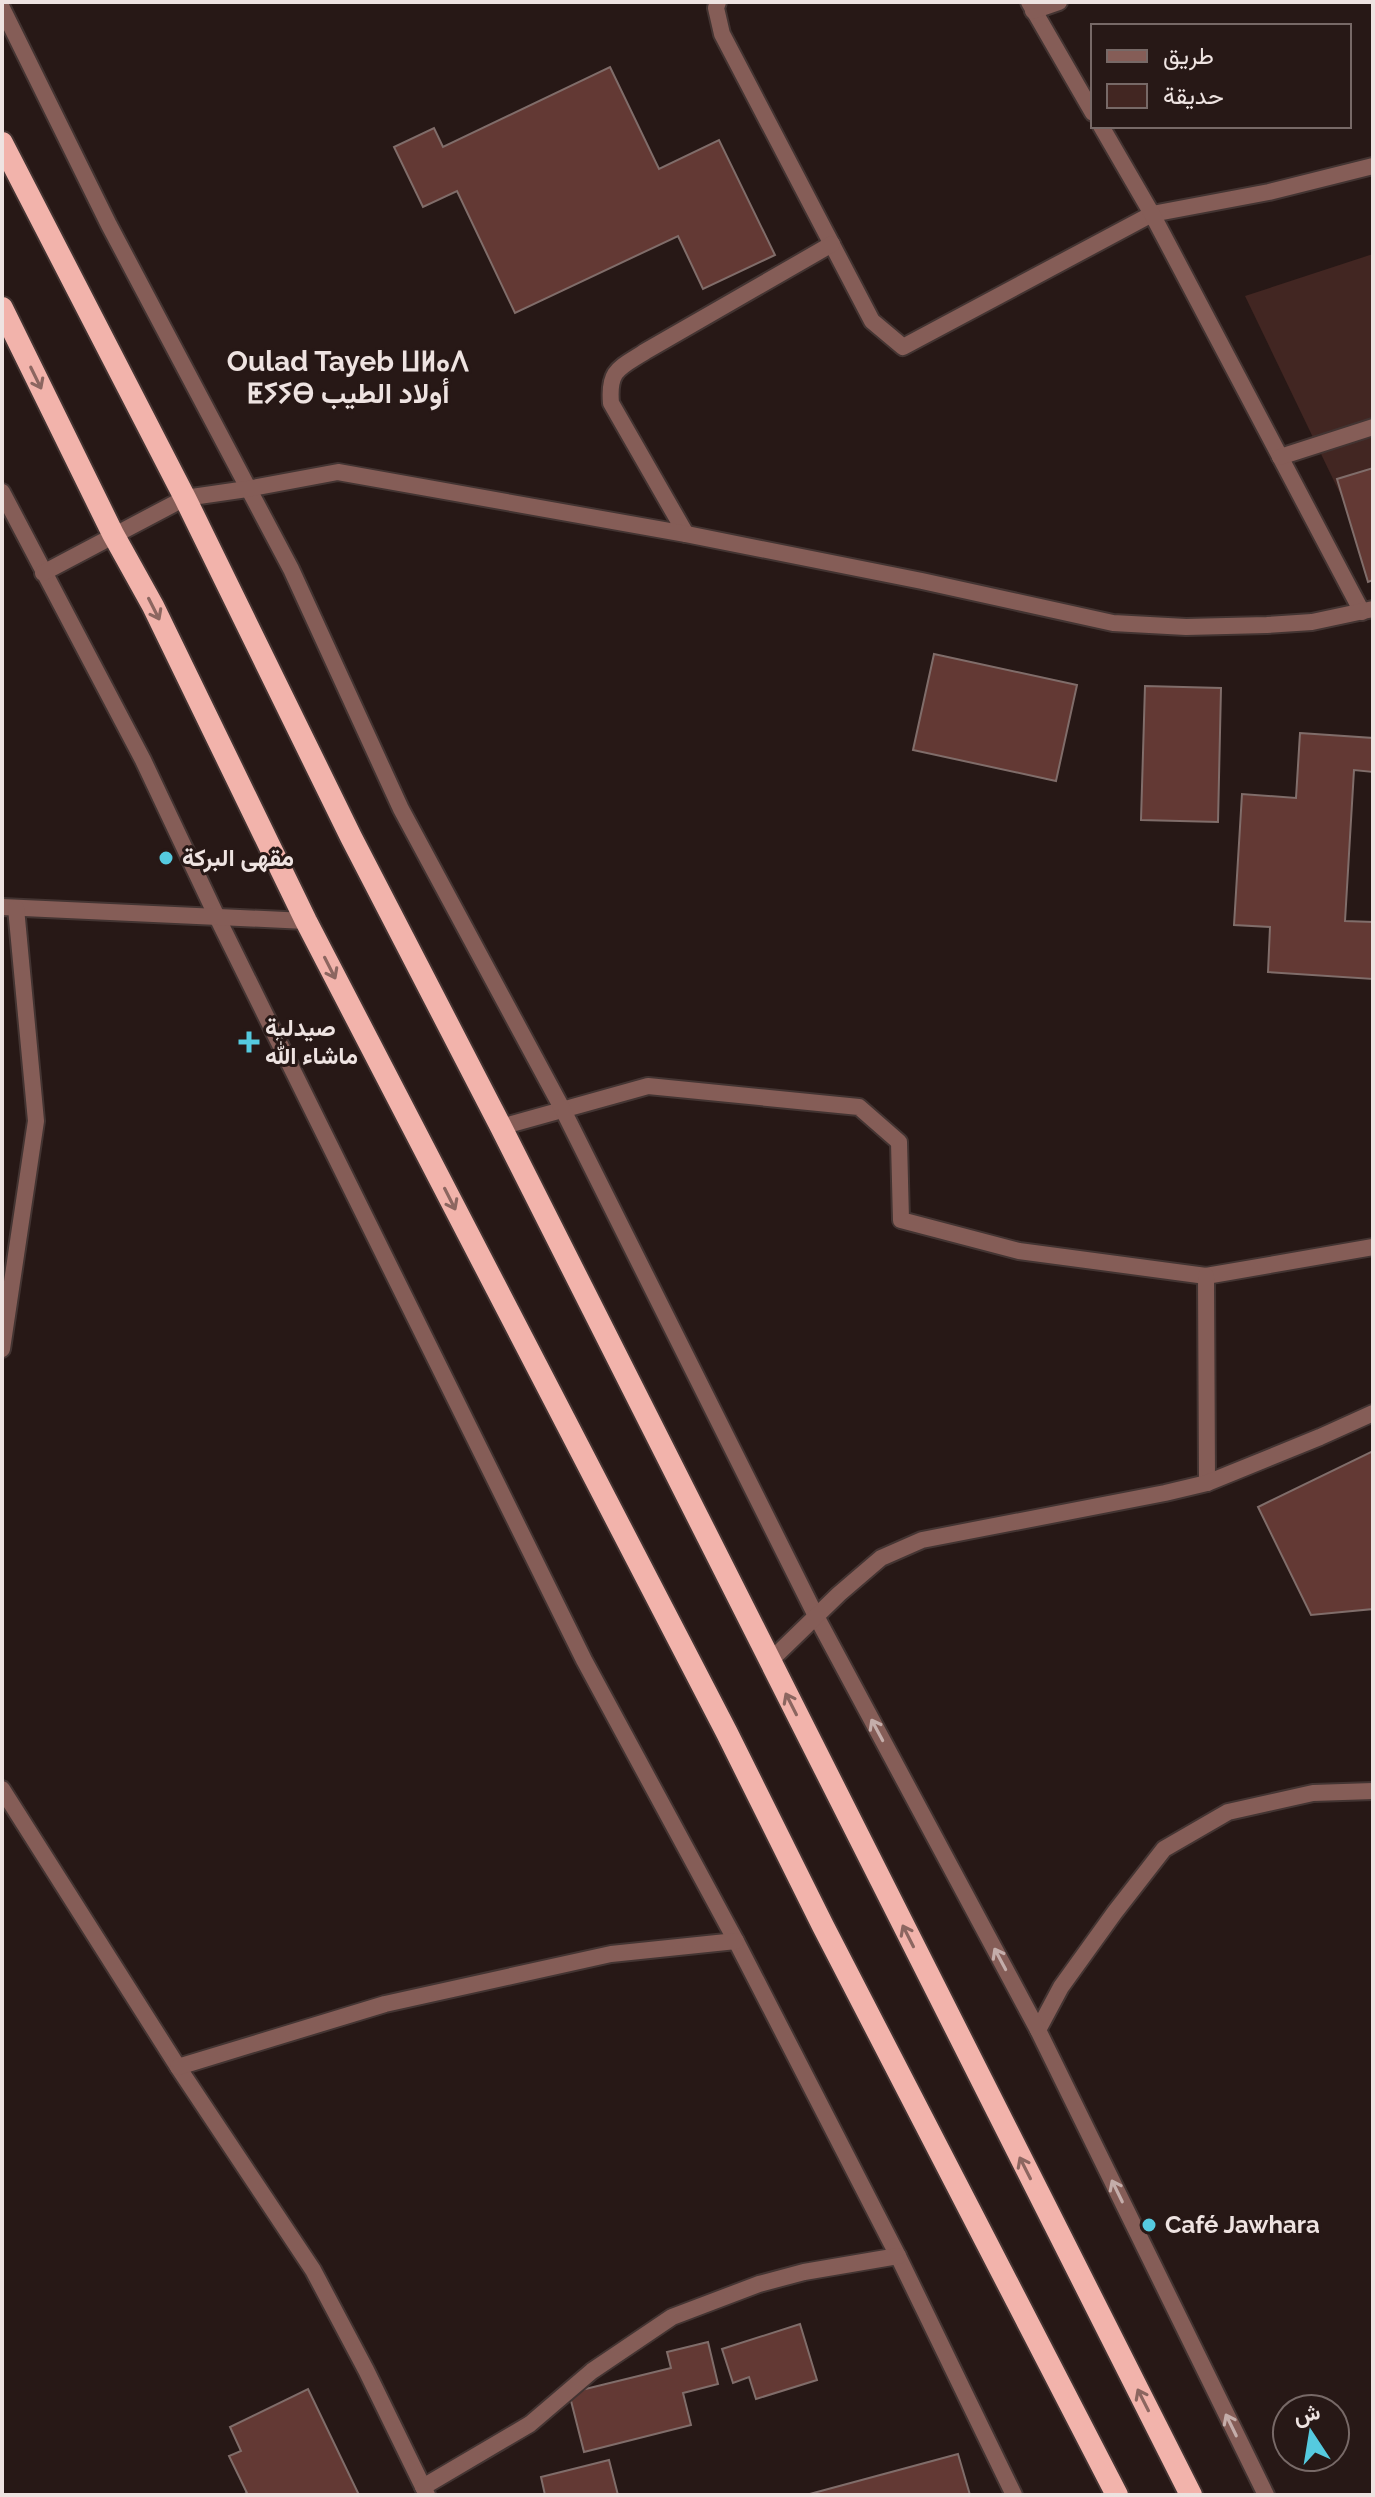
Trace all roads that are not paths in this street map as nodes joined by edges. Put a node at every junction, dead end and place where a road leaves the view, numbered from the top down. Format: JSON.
{"nodes":[{"id":1,"x":718,"y":2,"type":"edge"},
{"id":2,"x":1059,"y":2,"type":"edge"},
{"id":3,"x":1031,"y":7,"type":"edge"},
{"id":4,"x":2,"y":8,"type":"edge"},
{"id":5,"x":1091,"y":110,"type":"edge"},
{"id":6,"x":1102,"y":128,"type":"edge"},
{"id":7,"x":2,"y":143,"type":"edge"},
{"id":8,"x":1373,"y":166,"type":"edge"},
{"id":9,"x":1152,"y":214,"type":"junction"},
{"id":10,"x":832,"y":244,"type":"junction"},
{"id":11,"x":2,"y":308,"type":"edge"},
{"id":12,"x":1373,"y":427,"type":"edge"},
{"id":13,"x":1280,"y":457,"type":"junction"},
{"id":14,"x":247,"y":489,"type":"junction"},
{"id":15,"x":2,"y":492,"type":"edge"},
{"id":16,"x":185,"y":498,"type":"junction"},
{"id":17,"x":113,"y":534,"type":"junction"},
{"id":18,"x":686,"y":534,"type":"junction"},
{"id":19,"x":43,"y":573,"type":"junction"},
{"id":20,"x":1368,"y":611,"type":"edge"},
{"id":21,"x":9,"y":907,"type":"edge"},
{"id":22,"x":217,"y":917,"type":"junction"},
{"id":23,"x":306,"y":921,"type":"junction"},
{"id":24,"x":563,"y":1110,"type":"junction"},
{"id":25,"x":501,"y":1127,"type":"junction"},
{"id":26,"x":1373,"y":1247,"type":"edge"},
{"id":27,"x":1206,"y":1276,"type":"junction"},
{"id":28,"x":2,"y":1349,"type":"edge"},
{"id":29,"x":1373,"y":1413,"type":"edge"},
{"id":30,"x":1207,"y":1483,"type":"junction"},
{"id":31,"x":816,"y":1616,"type":"junction"},
{"id":32,"x":769,"y":1662,"type":"junction"},
{"id":33,"x":1373,"y":1791,"type":"edge"},
{"id":34,"x":3,"y":1792,"type":"edge"},
{"id":35,"x":736,"y":1941,"type":"junction"},
{"id":36,"x":1038,"y":2030,"type":"junction"},
{"id":37,"x":178,"y":2067,"type":"junction"},
{"id":38,"x":898,"y":2256,"type":"junction"},
{"id":39,"x":425,"y":2491,"type":"edge"},
{"id":40,"x":1014,"y":2495,"type":"edge"},
{"id":41,"x":1117,"y":2495,"type":"edge"},
{"id":42,"x":1191,"y":2495,"type":"edge"},
{"id":43,"x":1266,"y":2495,"type":"edge"}],
"edges":[{"from":1,"to":10,"type":"street"},
{"from":2,"to":3,"type":"street"},
{"from":3,"to":5,"type":"street"},
{"from":4,"to":14,"type":"street"},
{"from":6,"to":9,"type":"street"},
{"from":7,"to":16,"type":"highway"},
{"from":8,"to":9,"type":"street"},
{"from":9,"to":10,"type":"street"},
{"from":9,"to":13,"type":"street"},
{"from":10,"to":18,"type":"street"},
{"from":11,"to":17,"type":"highway","one_way":true},
{"from":12,"to":13,"type":"street"},
{"from":13,"to":20,"type":"street"},
{"from":14,"to":16,"type":"street"},
{"from":14,"to":18,"type":"street"},
{"from":14,"to":24,"type":"street"},
{"from":15,"to":19,"type":"street"},
{"from":16,"to":17,"type":"street"},
{"from":16,"to":25,"type":"highway"},
{"from":17,"to":19,"type":"street"},
{"from":17,"to":23,"type":"highway","one_way":true},
{"from":18,"to":20,"type":"street"},
{"from":19,"to":22,"type":"street"},
{"from":21,"to":22,"type":"street"},
{"from":21,"to":28,"type":"street"},
{"from":22,"to":23,"type":"street"},
{"from":22,"to":35,"type":"street"},
{"from":23,"to":41,"type":"highway","one_way":true},
{"from":24,"to":25,"type":"street"},
{"from":24,"to":27,"type":"street"},
{"from":24,"to":31,"type":"street"},
{"from":25,"to":32,"type":"highway"},
{"from":26,"to":27,"type":"street"},
{"from":27,"to":30,"type":"street"},
{"from":29,"to":30,"type":"street"},
{"from":30,"to":31,"type":"street"},
{"from":31,"to":32,"type":"street"},
{"from":36,"to":31,"type":"street","one_way":true},
{"from":42,"to":32,"type":"highway","one_way":true},
{"from":33,"to":36,"type":"street"},
{"from":34,"to":37,"type":"street"},
{"from":35,"to":37,"type":"street"},
{"from":35,"to":38,"type":"street"},
{"from":43,"to":36,"type":"street","one_way":true},
{"from":37,"to":39,"type":"street"},
{"from":38,"to":39,"type":"street"},
{"from":38,"to":40,"type":"street"}]}
